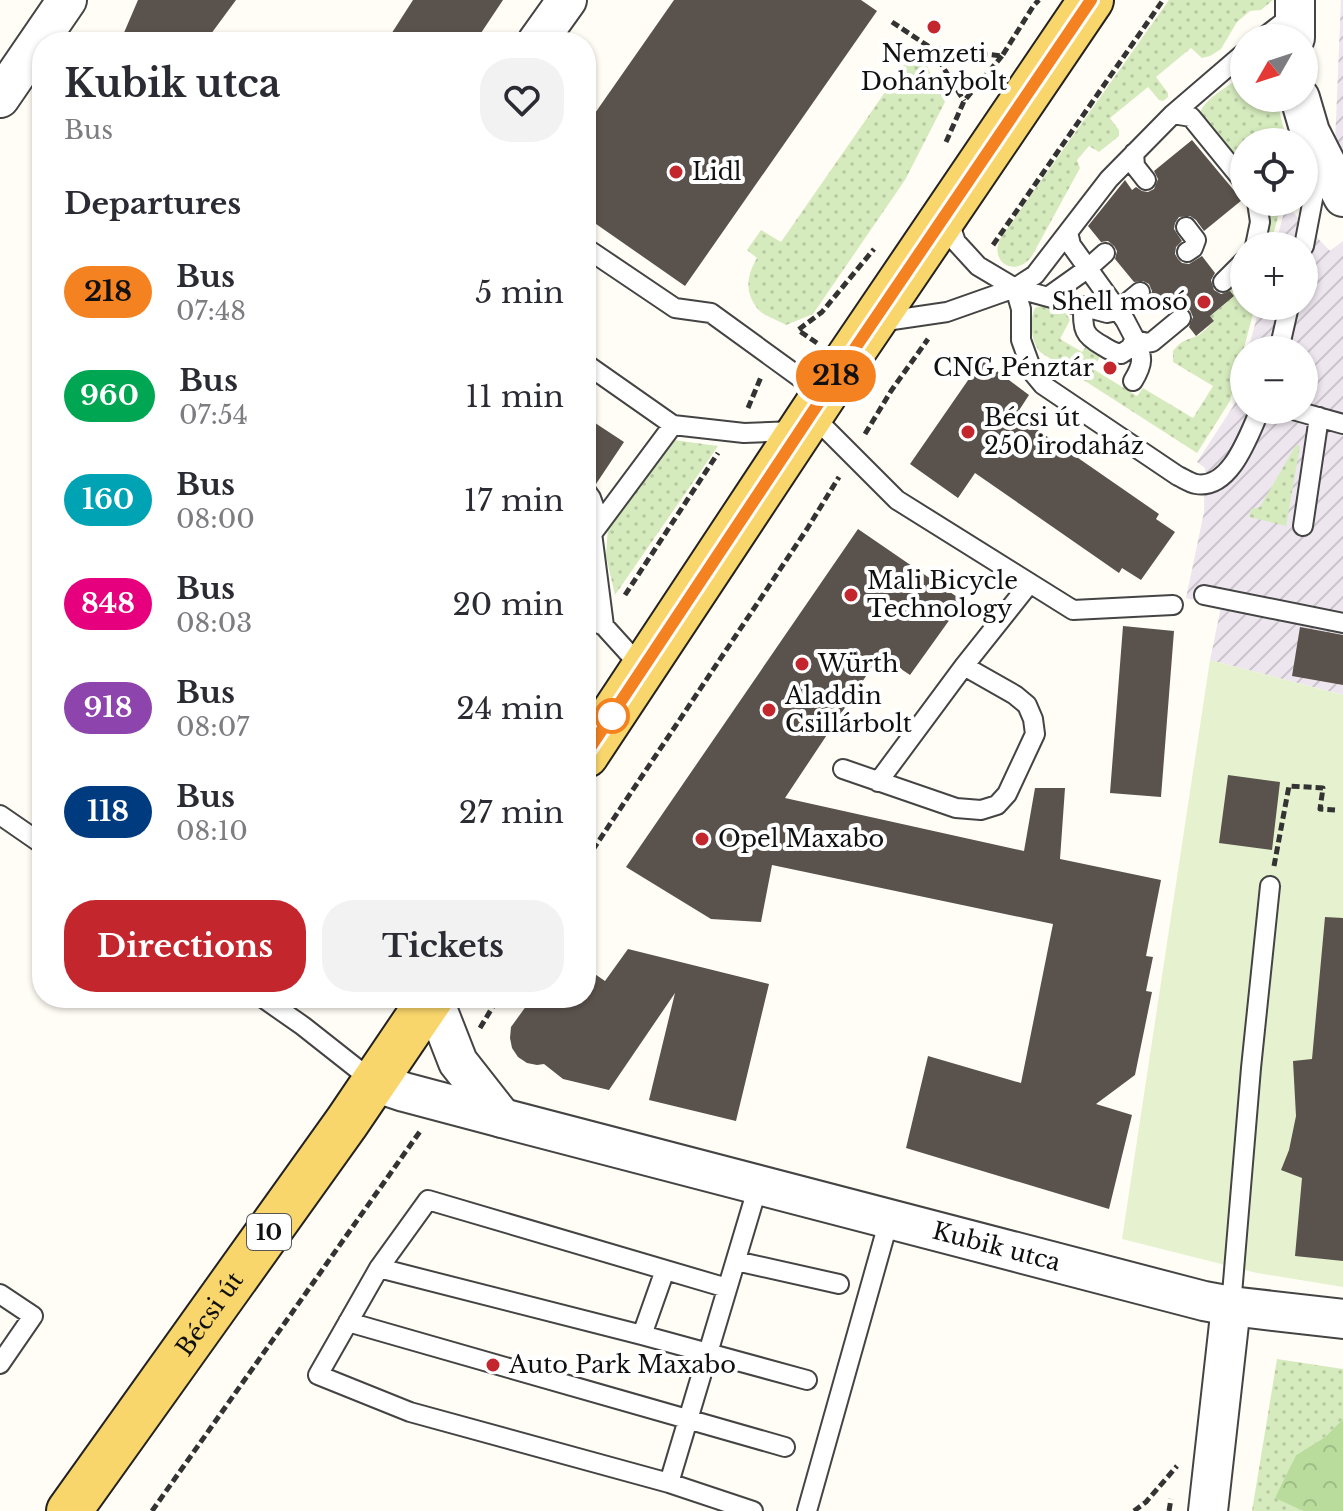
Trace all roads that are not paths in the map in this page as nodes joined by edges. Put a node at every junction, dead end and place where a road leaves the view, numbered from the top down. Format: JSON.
{"nodes":[{"id":1,"x":67,"y":0,"type":"edge"},
{"id":2,"x":567,"y":0,"type":"edge"},
{"id":3,"x":1091,"y":0,"type":"edge"},
{"id":4,"x":45,"y":32,"type":"edge"},
{"id":5,"x":544,"y":32,"type":"edge"},
{"id":6,"x":32,"y":51,"type":"edge"},
{"id":7,"x":1230,"y":65,"type":"edge"},
{"id":8,"x":0,"y":98,"type":"edge"},
{"id":9,"x":1304,"y":112,"type":"edge"},
{"id":10,"x":1173,"y":114,"type":"junction"},
{"id":11,"x":1134,"y":153,"type":"junction"},
{"id":12,"x":1322,"y":155,"type":"junction"},
{"id":13,"x":1230,"y":165,"type":"edge"},
{"id":14,"x":1146,"y":180,"type":"dead end"},
{"id":15,"x":1343,"y":197,"type":"edge"},
{"id":16,"x":946,"y":213,"type":"junction"},
{"id":17,"x":1186,"y":227,"type":"dead end"},
{"id":18,"x":1068,"y":232,"type":"junction"},
{"id":19,"x":1307,"y":232,"type":"edge"},
{"id":20,"x":1187,"y":252,"type":"dead end"},
{"id":21,"x":1105,"y":253,"type":"dead end"},
{"id":22,"x":596,"y":255,"type":"edge"},
{"id":23,"x":1087,"y":269,"type":"junction"},
{"id":24,"x":1230,"y":275,"type":"edge"},
{"id":25,"x":1223,"y":282,"type":"dead end"},
{"id":26,"x":1015,"y":288,"type":"junction"},
{"id":27,"x":1140,"y":292,"type":"dead end"},
{"id":28,"x":1049,"y":296,"type":"junction"},
{"id":29,"x":1083,"y":307,"type":"junction"},
{"id":30,"x":1117,"y":311,"type":"junction"},
{"id":31,"x":1181,"y":318,"type":"dead end"},
{"id":32,"x":872,"y":323,"type":"junction"},
{"id":33,"x":1135,"y":339,"type":"junction"},
{"id":34,"x":596,"y":371,"type":"edge"},
{"id":35,"x":1133,"y":381,"type":"dead end"},
{"id":36,"x":811,"y":413,"type":"junction"},
{"id":37,"x":1319,"y":417,"type":"joint"},
{"id":38,"x":1253,"y":424,"type":"edge"},
{"id":39,"x":1343,"y":424,"type":"edge"},
{"id":40,"x":673,"y":425,"type":"junction"},
{"id":41,"x":1303,"y":526,"type":"dead end"},
{"id":42,"x":596,"y":528,"type":"edge"},
{"id":43,"x":596,"y":579,"type":"edge"},
{"id":44,"x":1030,"y":583,"type":"junction"},
{"id":45,"x":1204,"y":595,"type":"dead end"},
{"id":46,"x":1173,"y":605,"type":"dead end"},
{"id":47,"x":596,"y":622,"type":"edge"},
{"id":48,"x":1343,"y":623,"type":"edge"},
{"id":49,"x":604,"y":626,"type":"junction"},
{"id":50,"x":964,"y":666,"type":"junction"},
{"id":51,"x":643,"y":669,"type":"junction"},
{"id":52,"x":596,"y":740,"type":"edge"},
{"id":53,"x":843,"y":769,"type":"dead end"},
{"id":54,"x":878,"y":782,"type":"junction"},
{"id":55,"x":0,"y":815,"type":"edge"},
{"id":56,"x":32,"y":837,"type":"edge"},
{"id":57,"x":1270,"y":886,"type":"road end"},
{"id":58,"x":277,"y":1008,"type":"edge"},
{"id":59,"x":425,"y":1008,"type":"edge"},
{"id":60,"x":436,"y":1008,"type":"edge"},
{"id":61,"x":374,"y":1082,"type":"junction"},
{"id":62,"x":502,"y":1118,"type":"junction"},
{"id":63,"x":758,"y":1186,"type":"junction"},
{"id":64,"x":889,"y":1220,"type":"junction"},
{"id":65,"x":736,"y":1261,"type":"junction"},
{"id":66,"x":379,"y":1268,"type":"junction"},
{"id":67,"x":665,"y":1270,"type":"junction"},
{"id":68,"x":839,"y":1284,"type":"dead end"},
{"id":69,"x":727,"y":1288,"type":"junction"},
{"id":70,"x":0,"y":1294,"type":"edge"},
{"id":71,"x":1231,"y":1306,"type":"junction"},
{"id":72,"x":1343,"y":1319,"type":"edge"},
{"id":73,"x":348,"y":1322,"type":"junction"},
{"id":74,"x":642,"y":1335,"type":"junction"},
{"id":75,"x":708,"y":1353,"type":"junction"},
{"id":76,"x":0,"y":1364,"type":"edge"},
{"id":77,"x":807,"y":1380,"type":"dead end"},
{"id":78,"x":688,"y":1419,"type":"junction"},
{"id":79,"x":785,"y":1447,"type":"dead end"},
{"id":80,"x":669,"y":1483,"type":"junction"},
{"id":81,"x":69,"y":1511,"type":"edge"},
{"id":82,"x":753,"y":1511,"type":"edge"},
{"id":83,"x":807,"y":1511,"type":"edge"},
{"id":84,"x":1208,"y":1511,"type":"edge"}],
"edges":[{"from":1,"to":4,"type":"street"},
{"from":2,"to":5,"type":"street"},
{"from":3,"to":16,"type":"main road"},
{"from":6,"to":8,"type":"street"},
{"from":7,"to":10,"type":"lane"},
{"from":9,"to":12,"type":"street"},
{"from":10,"to":11,"type":"lane"},
{"from":10,"to":13,"type":"lane"},
{"from":11,"to":14,"type":"lane"},
{"from":11,"to":18,"type":"lane"},
{"from":12,"to":15,"type":"street"},
{"from":12,"to":19,"type":"lane"},
{"from":16,"to":26,"type":"lane"},
{"from":16,"to":32,"type":"main road"},
{"from":17,"to":20,"type":"lane"},
{"from":18,"to":23,"type":"lane"},
{"from":18,"to":26,"type":"lane"},
{"from":21,"to":23,"type":"lane"},
{"from":22,"to":36,"type":"lane"},
{"from":23,"to":28,"type":"lane"},
{"from":23,"to":30,"type":"lane"},
{"from":24,"to":25,"type":"lane"},
{"from":26,"to":28,"type":"lane"},
{"from":26,"to":32,"type":"lane"},
{"from":26,"to":38,"type":"lane"},
{"from":27,"to":30,"type":"lane"},
{"from":28,"to":29,"type":"lane"},
{"from":29,"to":30,"type":"lane"},
{"from":29,"to":33,"type":"lane"},
{"from":30,"to":33,"type":"lane"},
{"from":31,"to":33,"type":"lane"},
{"from":32,"to":36,"type":"main road"},
{"from":33,"to":35,"type":"lane"},
{"from":34,"to":40,"type":"lane"},
{"from":36,"to":40,"type":"lane"},
{"from":36,"to":44,"type":"lane"},
{"from":36,"to":51,"type":"main road"},
{"from":37,"to":39,"type":"lane"},
{"from":37,"to":41,"type":"lane"},
{"from":40,"to":42,"type":"lane"},
{"from":43,"to":49,"type":"lane"},
{"from":44,"to":46,"type":"lane"},
{"from":44,"to":50,"type":"lane"},
{"from":45,"to":48,"type":"lane"},
{"from":47,"to":49,"type":"lane"},
{"from":49,"to":51,"type":"lane"},
{"from":50,"to":54,"type":"lane"},
{"from":50,"to":54,"type":"lane"},
{"from":51,"to":52,"type":"main road"},
{"from":53,"to":54,"type":"lane"},
{"from":55,"to":56,"type":"lane"},
{"from":57,"to":71,"type":"lane"},
{"from":58,"to":61,"type":"lane"},
{"from":59,"to":61,"type":"main road","name":"Bécsi út","number":"10"},
{"from":60,"to":62,"type":"street"},
{"from":61,"to":62,"type":"street","name":"Kubik utca"},
{"from":61,"to":81,"type":"main road","name":"Bécsi út","number":"10"},
{"from":62,"to":63,"type":"street","name":"Kubik utca"},
{"from":63,"to":64,"type":"street","name":"Kubik utca"},
{"from":63,"to":65,"type":"lane"},
{"from":64,"to":71,"type":"street","name":"Kubik utca"},
{"from":64,"to":83,"type":"lane"},
{"from":65,"to":68,"type":"lane"},
{"from":65,"to":69,"type":"lane"},
{"from":66,"to":67,"type":"lane"},
{"from":66,"to":73,"type":"lane"},
{"from":66,"to":74,"type":"lane"},
{"from":67,"to":69,"type":"lane"},
{"from":67,"to":74,"type":"lane"},
{"from":69,"to":75,"type":"lane"},
{"from":70,"to":76,"type":"lane"},
{"from":71,"to":72,"type":"street","name":"Kubik utca"},
{"from":71,"to":84,"type":"street"},
{"from":73,"to":78,"type":"lane"},
{"from":73,"to":80,"type":"lane"},
{"from":74,"to":75,"type":"lane"},
{"from":75,"to":77,"type":"lane"},
{"from":75,"to":78,"type":"lane"},
{"from":78,"to":79,"type":"lane"},
{"from":78,"to":80,"type":"lane"},
{"from":80,"to":82,"type":"lane"}]}
